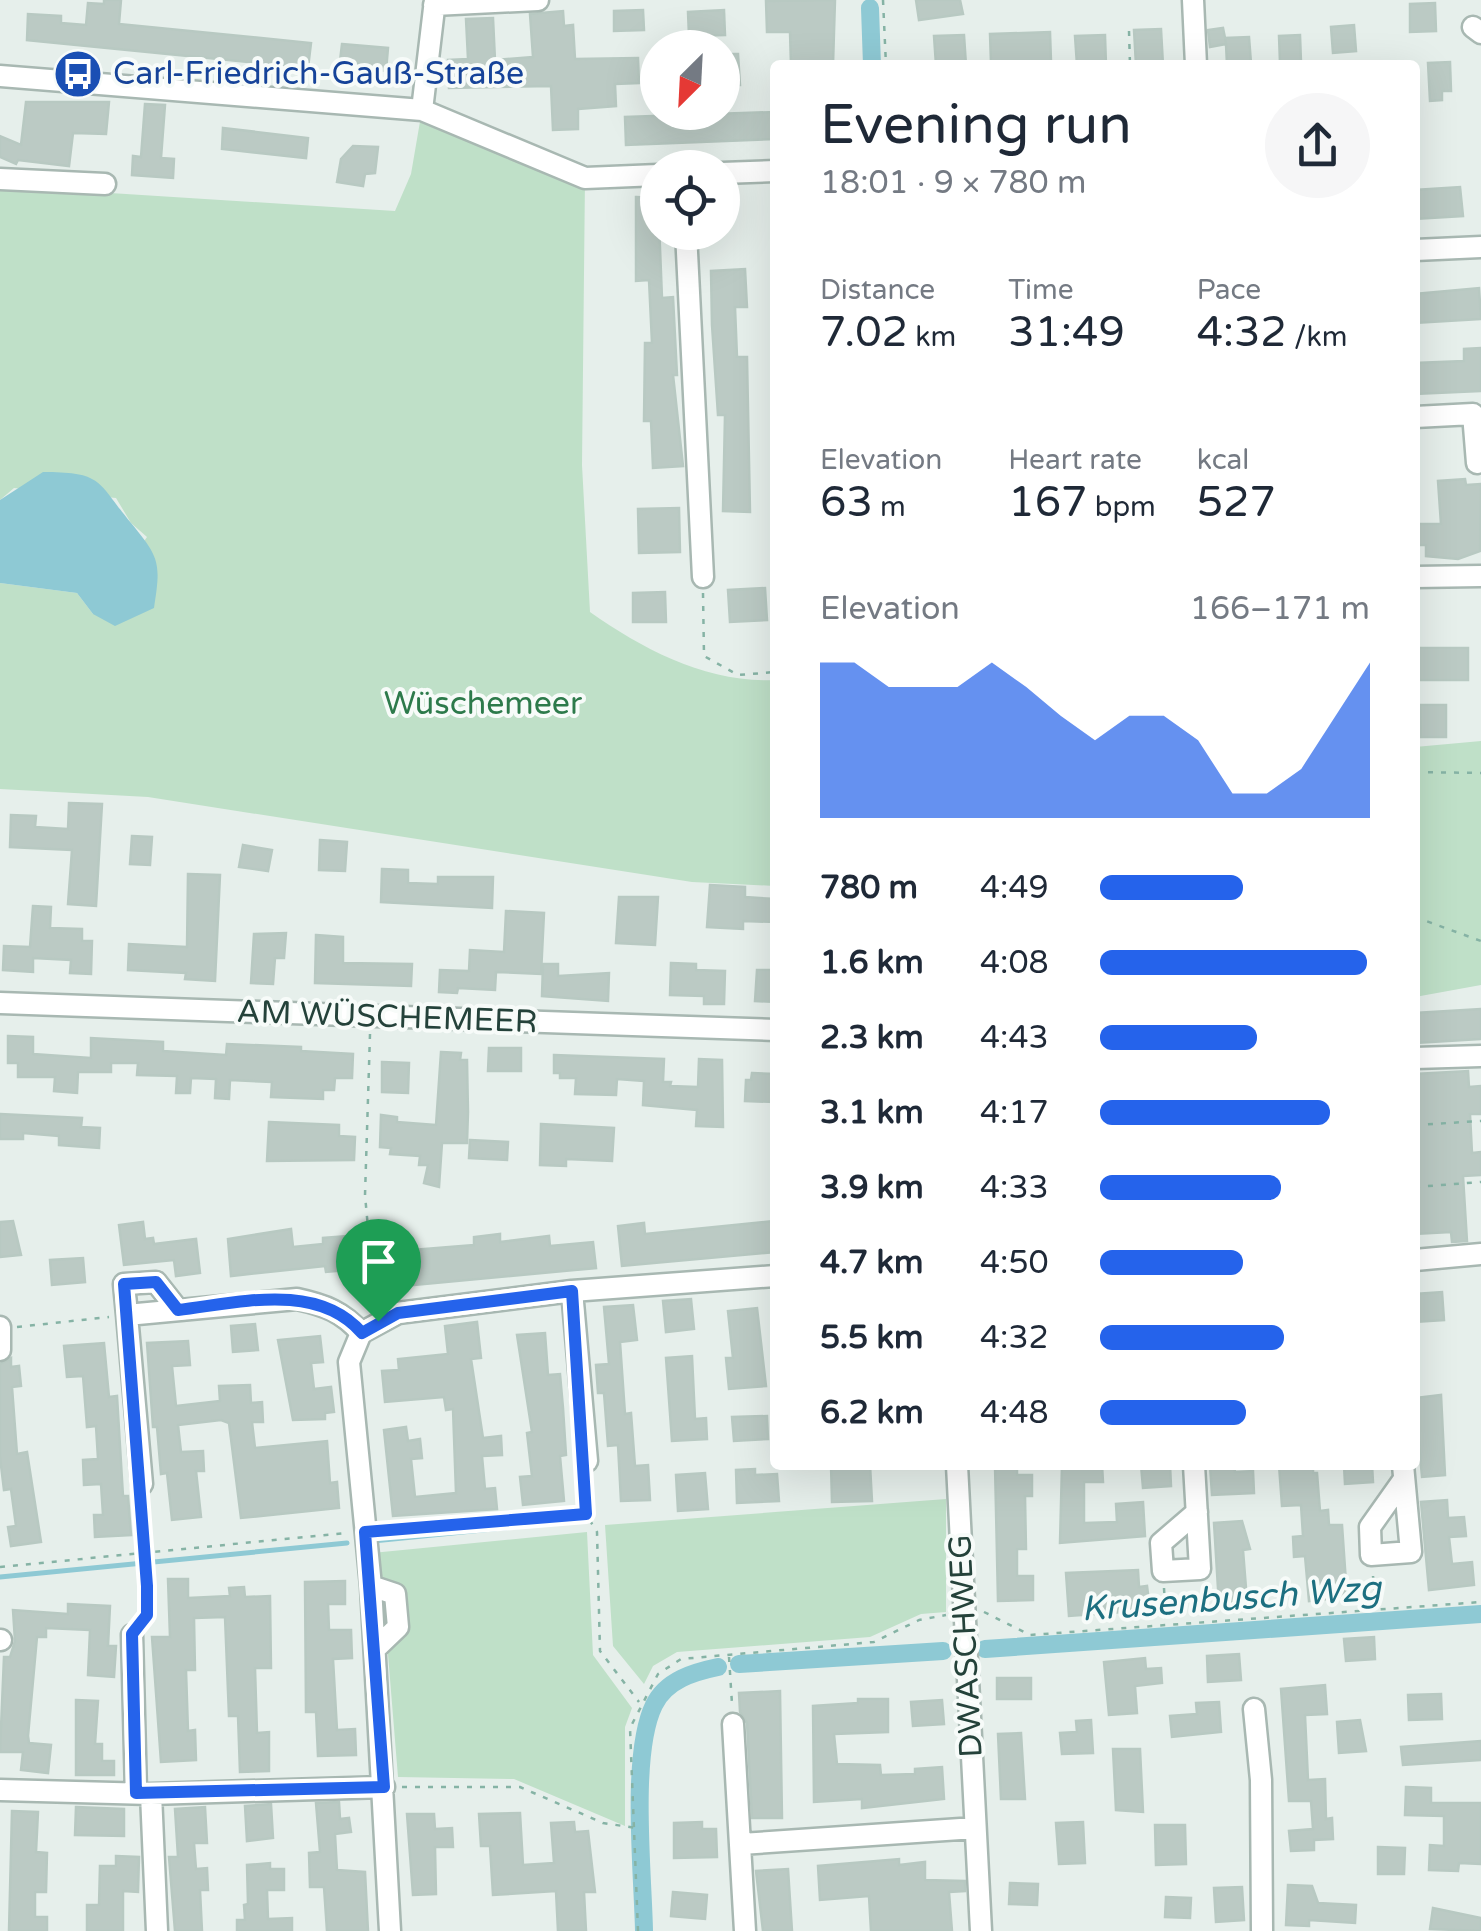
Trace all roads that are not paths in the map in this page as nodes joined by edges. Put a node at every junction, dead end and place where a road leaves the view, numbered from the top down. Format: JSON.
{"nodes":[{"id":1,"x":538,"y":0,"type":"edge"},
{"id":2,"x":1193,"y":0,"type":"edge"},
{"id":3,"x":434,"y":2,"type":"edge"},
{"id":4,"x":1196,"y":60,"type":"edge"},
{"id":5,"x":0,"y":76,"type":"edge"},
{"id":6,"x":422,"y":110,"type":"junction"},
{"id":7,"x":770,"y":171,"type":"edge"},
{"id":8,"x":740,"y":172,"type":"edge"},
{"id":9,"x":640,"y":176,"type":"edge"},
{"id":10,"x":0,"y":179,"type":"edge"},
{"id":11,"x":105,"y":184,"type":"dead end"},
{"id":12,"x":1481,"y":247,"type":"edge"},
{"id":13,"x":687,"y":250,"type":"edge"},
{"id":14,"x":1420,"y":250,"type":"edge"},
{"id":15,"x":1420,"y":416,"type":"edge"},
{"id":16,"x":1476,"y":464,"type":"dead end"},
{"id":17,"x":1481,"y":576,"type":"edge"},
{"id":18,"x":702,"y":577,"type":"road end"},
{"id":19,"x":1420,"y":577,"type":"edge"},
{"id":20,"x":0,"y":1003,"type":"edge"},
{"id":21,"x":770,"y":1030,"type":"edge"},
{"id":22,"x":1481,"y":1056,"type":"edge"},
{"id":23,"x":1420,"y":1058,"type":"edge"},
{"id":24,"x":1481,"y":1254,"type":"edge"},
{"id":25,"x":1420,"y":1260,"type":"edge"},
{"id":26,"x":770,"y":1276,"type":"edge"},
{"id":27,"x":572,"y":1291,"type":"junction"},
{"id":28,"x":178,"y":1310,"type":"junction"},
{"id":29,"x":127,"y":1315,"type":"junction"},
{"id":30,"x":370,"y":1327,"type":"junction"},
{"id":31,"x":0,"y":1328,"type":"edge"},
{"id":32,"x":0,"y":1350,"type":"edge"},
{"id":33,"x":586,"y":1460,"type":"road end"},
{"id":34,"x":957,"y":1470,"type":"edge"},
{"id":35,"x":1194,"y":1470,"type":"edge"},
{"id":36,"x":1404,"y":1472,"type":"edge"},
{"id":37,"x":142,"y":1484,"type":"road end"},
{"id":38,"x":1197,"y":1512,"type":"junction"},
{"id":39,"x":132,"y":1634,"type":"road end"},
{"id":40,"x":1254,"y":1709,"type":"dead end"},
{"id":41,"x":733,"y":1724,"type":"road end"},
{"id":42,"x":384,"y":1787,"type":"junction"},
{"id":43,"x":0,"y":1790,"type":"edge"},
{"id":44,"x":144,"y":1794,"type":"junction"},
{"id":45,"x":975,"y":1828,"type":"junction"},
{"id":46,"x":741,"y":1844,"type":"junction"},
{"id":47,"x":157,"y":1931,"type":"edge"},
{"id":48,"x":390,"y":1931,"type":"edge"},
{"id":49,"x":746,"y":1931,"type":"edge"},
{"id":50,"x":982,"y":1931,"type":"edge"},
{"id":51,"x":1262,"y":1931,"type":"edge"}],
"edges":[{"from":1,"to":3,"type":"street"},
{"from":2,"to":4,"type":"street"},
{"from":3,"to":6,"type":"street"},
{"from":5,"to":6,"type":"street"},
{"from":6,"to":9,"type":"street"},
{"from":7,"to":8,"type":"street"},
{"from":10,"to":11,"type":"street"},
{"from":12,"to":14,"type":"street"},
{"from":13,"to":18,"type":"street"},
{"from":15,"to":16,"type":"street"},
{"from":17,"to":19,"type":"street"},
{"from":20,"to":21,"type":"street","name":"AM WÜSCHEMEER"},
{"from":22,"to":23,"type":"street"},
{"from":24,"to":25,"type":"street"},
{"from":26,"to":27,"type":"street"},
{"from":27,"to":30,"type":"street"},
{"from":27,"to":33,"type":"street"},
{"from":28,"to":29,"type":"street"},
{"from":28,"to":29,"type":"street"},
{"from":28,"to":30,"type":"street"},
{"from":29,"to":37,"type":"street"},
{"from":30,"to":42,"type":"street"},
{"from":31,"to":32,"type":"street"},
{"from":34,"to":45,"type":"street","name":"DWASCHWEG"},
{"from":35,"to":38,"type":"street"},
{"from":36,"to":36,"type":"street"},
{"from":38,"to":38,"type":"street"},
{"from":39,"to":44,"type":"street"},
{"from":40,"to":51,"type":"street"},
{"from":41,"to":46,"type":"street"},
{"from":42,"to":44,"type":"street"},
{"from":42,"to":48,"type":"street"},
{"from":43,"to":44,"type":"street"},
{"from":44,"to":47,"type":"street"},
{"from":45,"to":46,"type":"street"},
{"from":45,"to":50,"type":"street","name":"DWASCHWEG"},
{"from":46,"to":49,"type":"street"}]}
